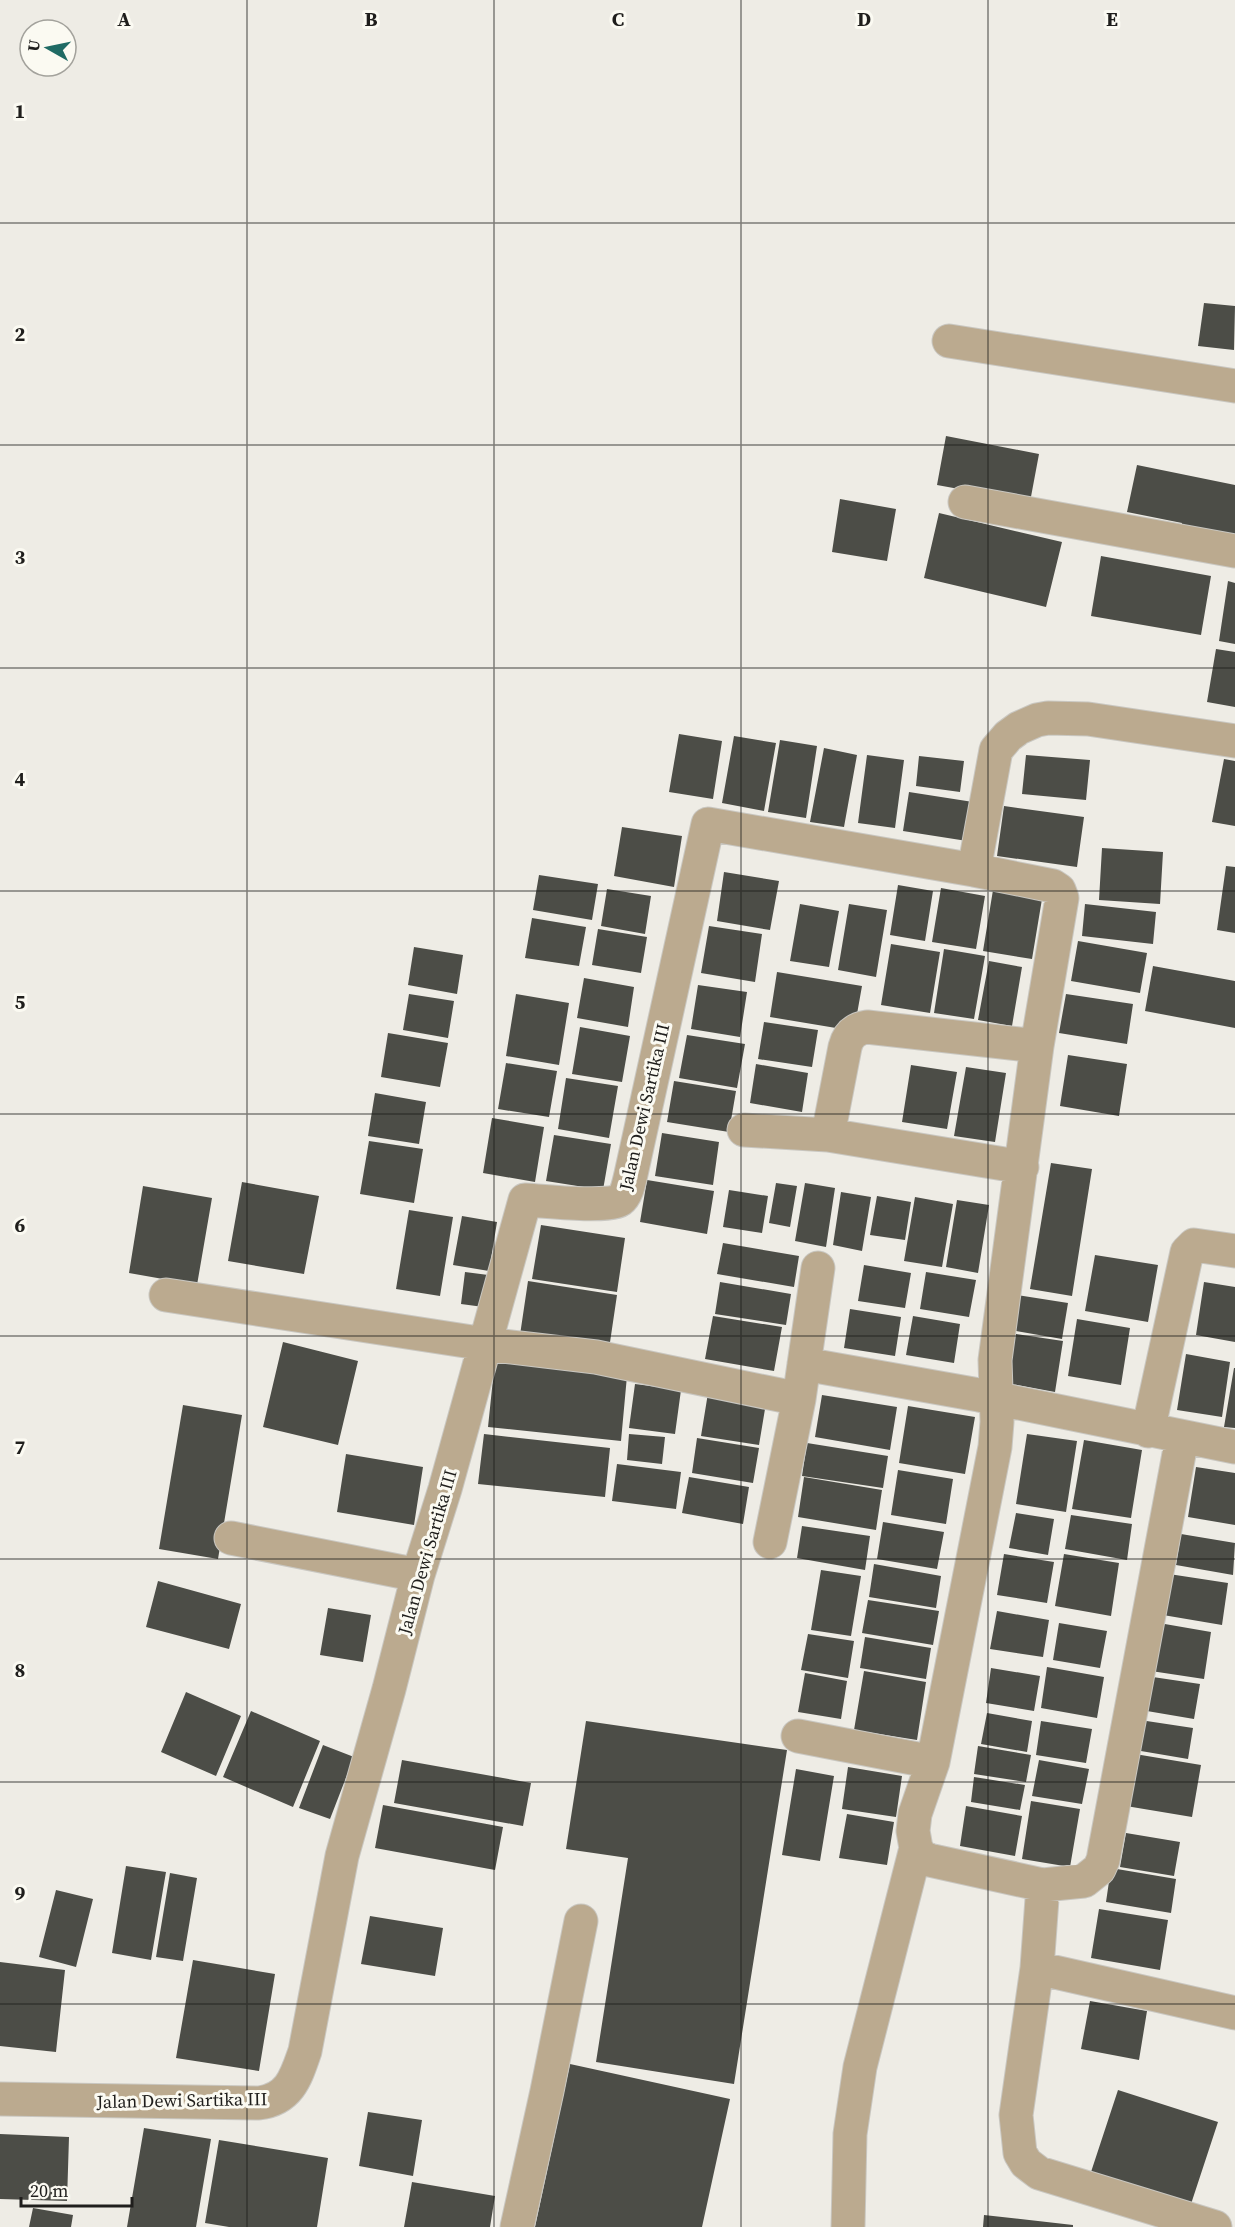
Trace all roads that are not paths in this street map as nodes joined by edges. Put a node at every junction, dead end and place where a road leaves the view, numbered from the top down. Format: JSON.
{"nodes":[{"id":1,"x":949,"y":341,"type":"dead end"},
{"id":2,"x":1235,"y":386,"type":"edge"},
{"id":3,"x":965,"y":502,"type":"dead end"},
{"id":4,"x":1235,"y":551,"type":"edge"},
{"id":5,"x":1235,"y":741,"type":"edge"},
{"id":6,"x":974,"y":870,"type":"junction"},
{"id":7,"x":1037,"y":1046,"type":"junction"},
{"id":8,"x":744,"y":1130,"type":"dead end"},
{"id":9,"x":828,"y":1135,"type":"junction"},
{"id":10,"x":1022,"y":1167,"type":"junction"},
{"id":11,"x":1235,"y":1251,"type":"edge"},
{"id":12,"x":818,"y":1268,"type":"dead end"},
{"id":13,"x":166,"y":1294,"type":"dead end"},
{"id":14,"x":485,"y":1344,"type":"junction"},
{"id":15,"x":804,"y":1364,"type":"junction"},
{"id":16,"x":799,"y":1398,"type":"junction"},
{"id":17,"x":996,"y":1399,"type":"junction"},
{"id":18,"x":1148,"y":1431,"type":"junction"},
{"id":19,"x":1182,"y":1438,"type":"junction"},
{"id":20,"x":1235,"y":1447,"type":"edge"},
{"id":21,"x":231,"y":1538,"type":"dead end"},
{"id":22,"x":770,"y":1542,"type":"dead end"},
{"id":23,"x":418,"y":1575,"type":"junction"},
{"id":24,"x":798,"y":1736,"type":"dead end"},
{"id":25,"x":933,"y":1762,"type":"junction"},
{"id":26,"x":916,"y":1848,"type":"junction"},
{"id":27,"x":1043,"y":1885,"type":"junction"},
{"id":28,"x":580,"y":1921,"type":"dead end"},
{"id":29,"x":1037,"y":1968,"type":"junction"},
{"id":30,"x":1235,"y":2013,"type":"edge"},
{"id":31,"x":0,"y":2099,"type":"edge"},
{"id":32,"x":517,"y":2227,"type":"edge"},
{"id":33,"x":848,"y":2227,"type":"edge"},
{"id":34,"x":1215,"y":2227,"type":"edge"}],
"edges":[{"from":1,"to":2,"type":"street"},
{"from":3,"to":4,"type":"street"},
{"from":5,"to":6,"type":"street"},
{"from":6,"to":7,"type":"street"},
{"from":6,"to":14,"type":"street","name":"Jalan Dewi Sartika III"},
{"from":7,"to":9,"type":"street"},
{"from":7,"to":10,"type":"street"},
{"from":8,"to":9,"type":"street"},
{"from":9,"to":10,"type":"street"},
{"from":10,"to":17,"type":"street"},
{"from":11,"to":18,"type":"street"},
{"from":12,"to":15,"type":"street"},
{"from":13,"to":14,"type":"street"},
{"from":14,"to":16,"type":"street"},
{"from":14,"to":23,"type":"street","name":"Jalan Dewi Sartika III"},
{"from":15,"to":16,"type":"street"},
{"from":15,"to":17,"type":"street"},
{"from":16,"to":22,"type":"street"},
{"from":17,"to":18,"type":"street"},
{"from":17,"to":25,"type":"street"},
{"from":18,"to":19,"type":"street"},
{"from":19,"to":20,"type":"street"},
{"from":19,"to":27,"type":"street"},
{"from":21,"to":23,"type":"street"},
{"from":23,"to":31,"type":"street","name":"Jalan Dewi Sartika III"},
{"from":24,"to":25,"type":"street"},
{"from":25,"to":26,"type":"street"},
{"from":26,"to":27,"type":"street"},
{"from":26,"to":33,"type":"street"},
{"from":27,"to":29,"type":"street"},
{"from":28,"to":32,"type":"street"},
{"from":29,"to":30,"type":"street"},
{"from":29,"to":34,"type":"street"}]}
